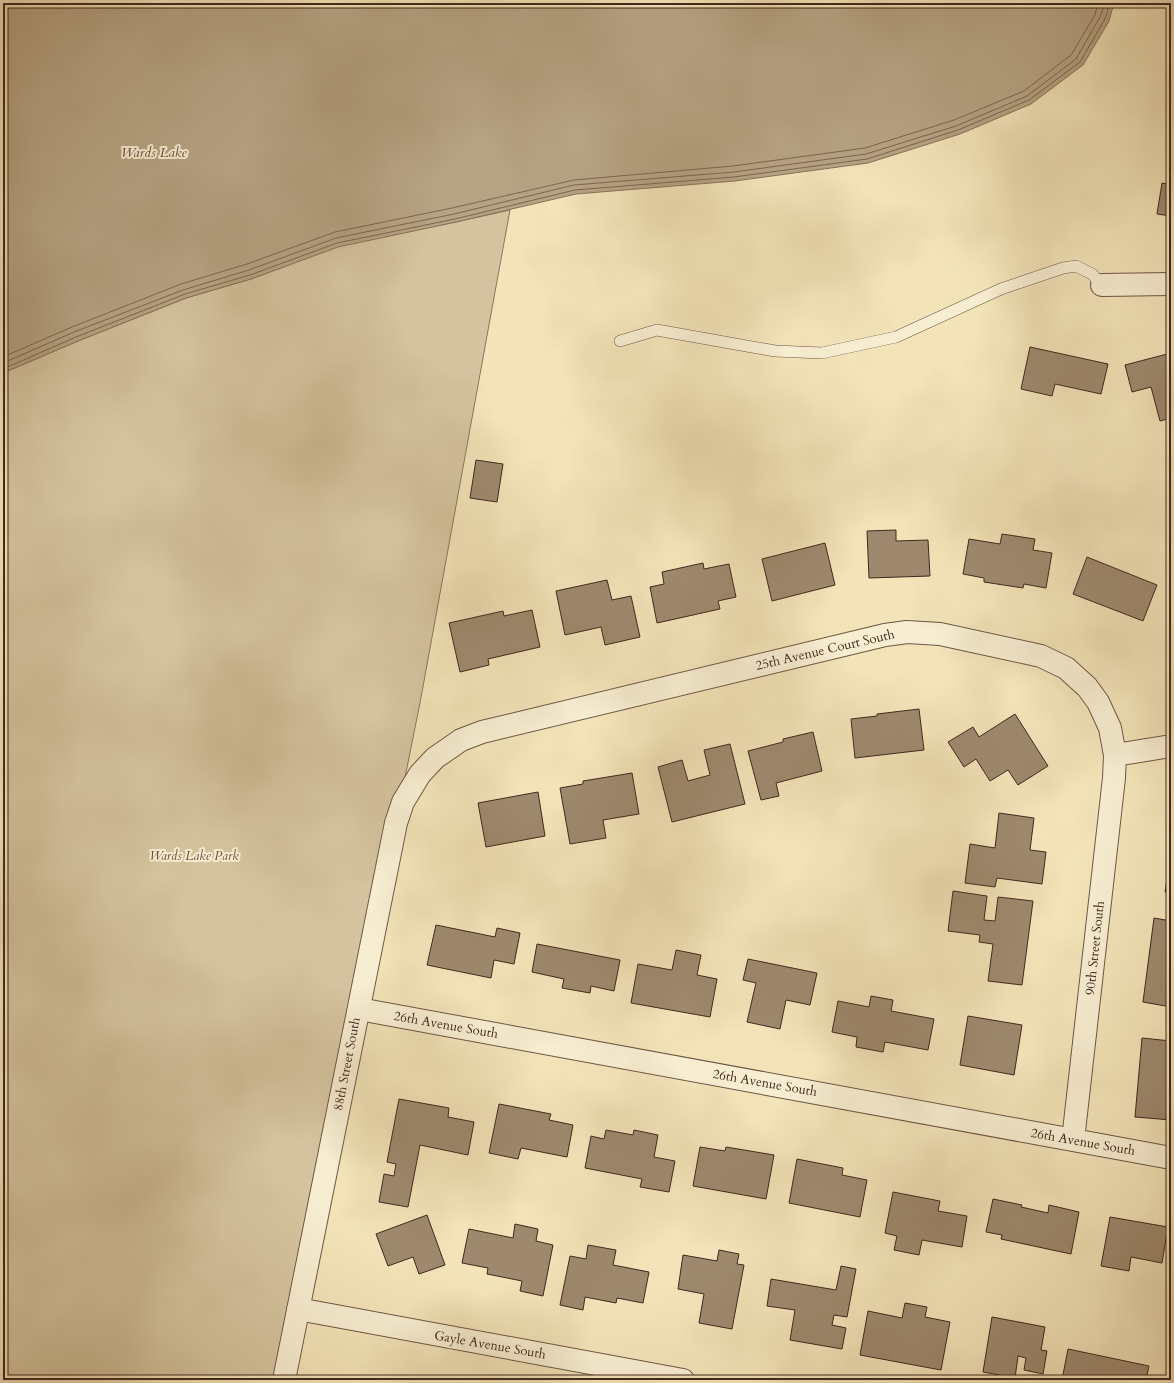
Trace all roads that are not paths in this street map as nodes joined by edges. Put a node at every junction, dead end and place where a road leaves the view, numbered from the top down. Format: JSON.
{"nodes":[{"id":1,"x":1171,"y":284,"type":"edge"},
{"id":2,"x":1102,"y":285,"type":"joint"},
{"id":3,"x":620,"y":341,"type":"dead end"},
{"id":4,"x":1171,"y":746,"type":"edge"},
{"id":5,"x":1115,"y":755,"type":"junction"},
{"id":6,"x":435,"y":758,"type":"joint"},
{"id":7,"x":358,"y":1009,"type":"junction"},
{"id":8,"x":1074,"y":1140,"type":"junction"},
{"id":9,"x":1171,"y":1158,"type":"edge"},
{"id":10,"x":298,"y":1309,"type":"junction"},
{"id":11,"x":284,"y":1380,"type":"edge"},
{"id":12,"x":683,"y":1380,"type":"edge"}],
"edges":[{"from":1,"to":2,"type":"street"},
{"from":2,"to":3,"type":"lane"},
{"from":4,"to":5,"type":"street"},
{"from":5,"to":6,"type":"street","name":"25th Avenue Court South"},
{"from":5,"to":8,"type":"street","name":"90th Street South"},
{"from":6,"to":7,"type":"street","name":"88th Street South"},
{"from":7,"to":8,"type":"street","name":"26th Avenue South"},
{"from":7,"to":10,"type":"street","name":"88th Street South"},
{"from":8,"to":9,"type":"street","name":"26th Avenue South"},
{"from":10,"to":11,"type":"street","name":"88th Street South"},
{"from":10,"to":12,"type":"street","name":"Gayle Avenue South"}]}
